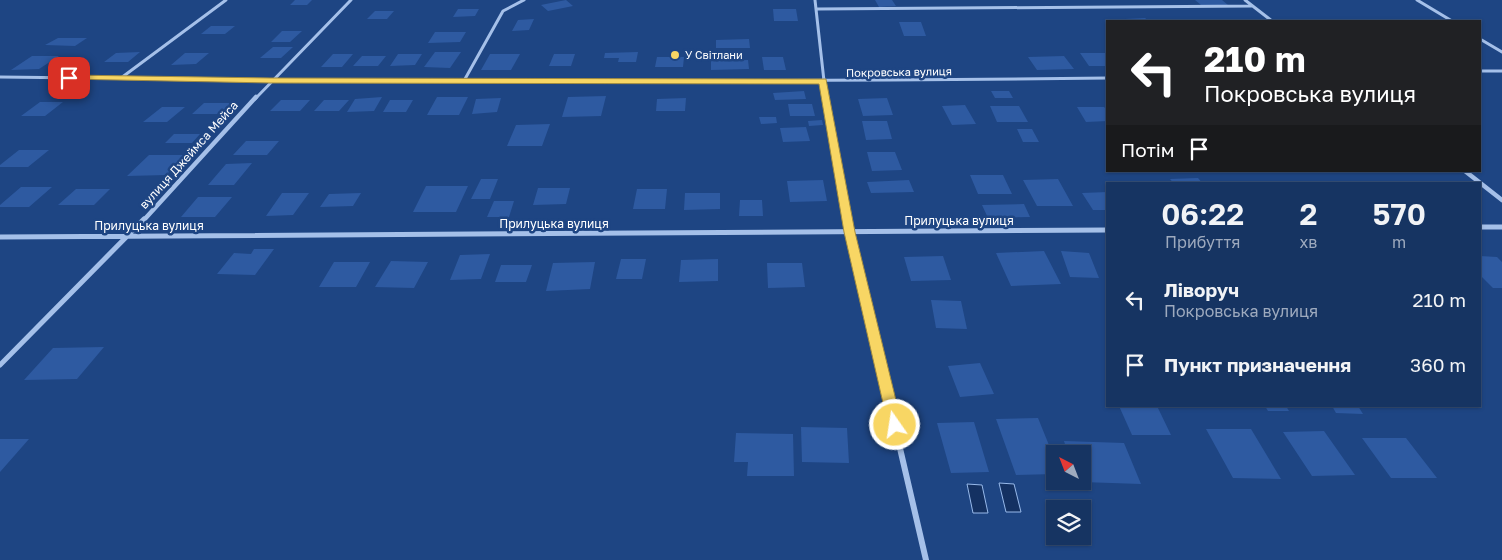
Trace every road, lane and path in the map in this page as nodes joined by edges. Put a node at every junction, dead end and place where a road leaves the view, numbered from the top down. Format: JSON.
{"nodes":[{"id":1,"x":226,"y":0,"type":"edge"},
{"id":2,"x":351,"y":0,"type":"edge"},
{"id":3,"x":524,"y":0,"type":"edge"},
{"id":4,"x":815,"y":0,"type":"edge"},
{"id":5,"x":1244,"y":0,"type":"edge"},
{"id":6,"x":1417,"y":0,"type":"edge"},
{"id":7,"x":1252,"y":6,"type":"junction"},
{"id":8,"x":817,"y":9,"type":"junction"},
{"id":9,"x":1271,"y":20,"type":"edge"},
{"id":10,"x":1450,"y":20,"type":"edge"},
{"id":11,"x":1481,"y":39,"type":"edge"},
{"id":12,"x":1502,"y":52,"type":"edge"},
{"id":13,"x":1502,"y":71,"type":"edge"},
{"id":14,"x":1481,"y":72,"type":"edge"},
{"id":15,"x":0,"y":77,"type":"edge"},
{"id":16,"x":121,"y":78,"type":"junction"},
{"id":17,"x":1106,"y":78,"type":"edge"},
{"id":18,"x":464,"y":79,"type":"junction"},
{"id":19,"x":271,"y":80,"type":"junction"},
{"id":20,"x":823,"y":81,"type":"junction"},
{"id":21,"x":1466,"y":172,"type":"edge"},
{"id":22,"x":1479,"y":182,"type":"edge"},
{"id":23,"x":1481,"y":184,"type":"edge"},
{"id":24,"x":1502,"y":200,"type":"edge"},
{"id":25,"x":1481,"y":227,"type":"edge"},
{"id":26,"x":1502,"y":227,"type":"edge"},
{"id":27,"x":1106,"y":230,"type":"edge"},
{"id":28,"x":850,"y":232,"type":"junction"},
{"id":29,"x":129,"y":236,"type":"junction"},
{"id":30,"x":0,"y":237,"type":"edge"},
{"id":31,"x":0,"y":365,"type":"edge"},
{"id":32,"x":926,"y":560,"type":"edge"}],
"edges":[{"from":1,"to":16,"type":"street"},
{"from":2,"to":19,"type":"street","name":"вулиця Джеймса Мейса"},
{"from":3,"to":18,"type":"street"},
{"from":4,"to":8,"type":"street"},
{"from":5,"to":7,"type":"street"},
{"from":6,"to":10,"type":"street"},
{"from":7,"to":8,"type":"street"},
{"from":7,"to":9,"type":"street"},
{"from":8,"to":20,"type":"street"},
{"from":11,"to":12,"type":"street"},
{"from":13,"to":14,"type":"street"},
{"from":15,"to":16,"type":"street","name":"Покровська вулиця"},
{"from":16,"to":19,"type":"street","name":"Покровська вулиця"},
{"from":17,"to":20,"type":"street","name":"Покровська вулиця"},
{"from":18,"to":19,"type":"street","name":"Покровська вулиця"},
{"from":18,"to":20,"type":"street","name":"Покровська вулиця"},
{"from":19,"to":29,"type":"street","name":"вулиця Джеймса Мейса"},
{"from":20,"to":28,"type":"street"},
{"from":21,"to":22,"type":"street"},
{"from":23,"to":24,"type":"street"},
{"from":25,"to":26,"type":"street"},
{"from":27,"to":28,"type":"street","name":"Прилуцька вулиця"},
{"from":28,"to":29,"type":"street","name":"Прилуцька вулиця"},
{"from":28,"to":32,"type":"street"},
{"from":29,"to":30,"type":"street","name":"Прилуцька вулиця"},
{"from":29,"to":31,"type":"street","name":"вулиця Джеймса Мейса"}]}
